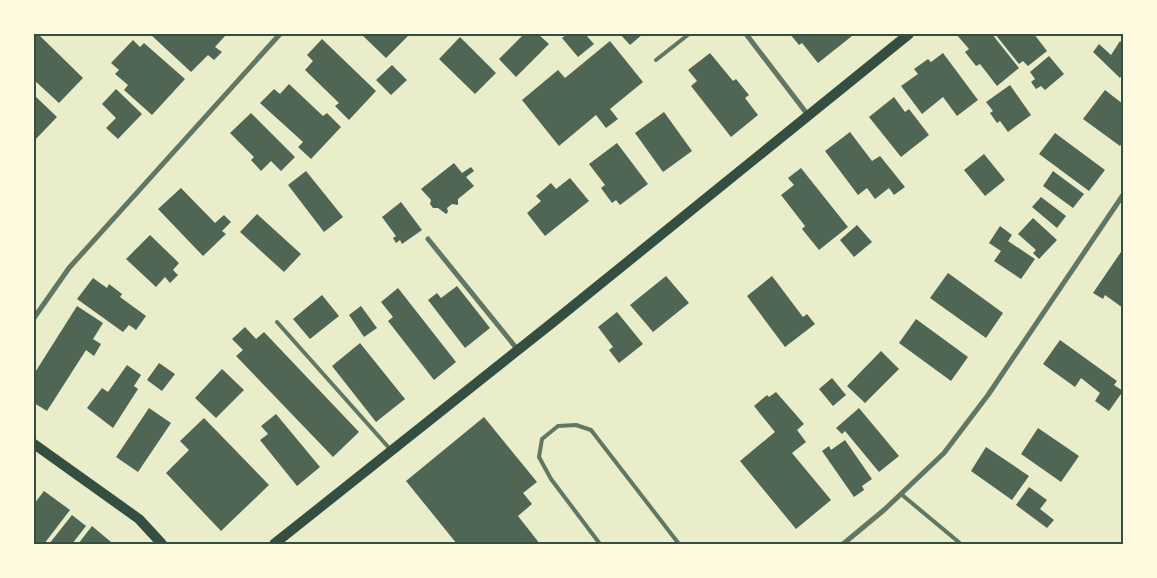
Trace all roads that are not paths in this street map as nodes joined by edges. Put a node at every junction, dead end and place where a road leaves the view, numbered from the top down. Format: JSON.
{"nodes":[{"id":1,"x":280,"y":34,"type":"edge"},
{"id":2,"x":689,"y":34,"type":"edge"},
{"id":3,"x":746,"y":34,"type":"edge"},
{"id":4,"x":909,"y":34,"type":"edge"},
{"id":5,"x":656,"y":60,"type":"dead end"},
{"id":6,"x":808,"y":115,"type":"junction"},
{"id":7,"x":1123,"y":196,"type":"edge"},
{"id":8,"x":428,"y":239,"type":"dead end"},
{"id":9,"x":34,"y":318,"type":"edge"},
{"id":10,"x":277,"y":322,"type":"dead end"},
{"id":11,"x":518,"y":350,"type":"junction"},
{"id":12,"x":34,"y":444,"type":"edge"},
{"id":13,"x":391,"y":451,"type":"junction"},
{"id":14,"x":901,"y":494,"type":"junction"},
{"id":15,"x":162,"y":544,"type":"edge"},
{"id":16,"x":274,"y":544,"type":"edge"},
{"id":17,"x":600,"y":544,"type":"edge"},
{"id":18,"x":679,"y":544,"type":"edge"},
{"id":19,"x":843,"y":544,"type":"edge"},
{"id":20,"x":962,"y":544,"type":"edge"}],
"edges":[{"from":1,"to":9,"type":"street"},
{"from":2,"to":5,"type":"lane"},
{"from":3,"to":6,"type":"street"},
{"from":4,"to":6,"type":"main road"},
{"from":6,"to":11,"type":"main road"},
{"from":7,"to":14,"type":"street"},
{"from":8,"to":11,"type":"street"},
{"from":10,"to":13,"type":"lane"},
{"from":11,"to":13,"type":"main road"},
{"from":12,"to":15,"type":"main road"},
{"from":13,"to":16,"type":"main road"},
{"from":14,"to":19,"type":"street"},
{"from":14,"to":20,"type":"lane"},
{"from":17,"to":18,"type":"lane"}]}
